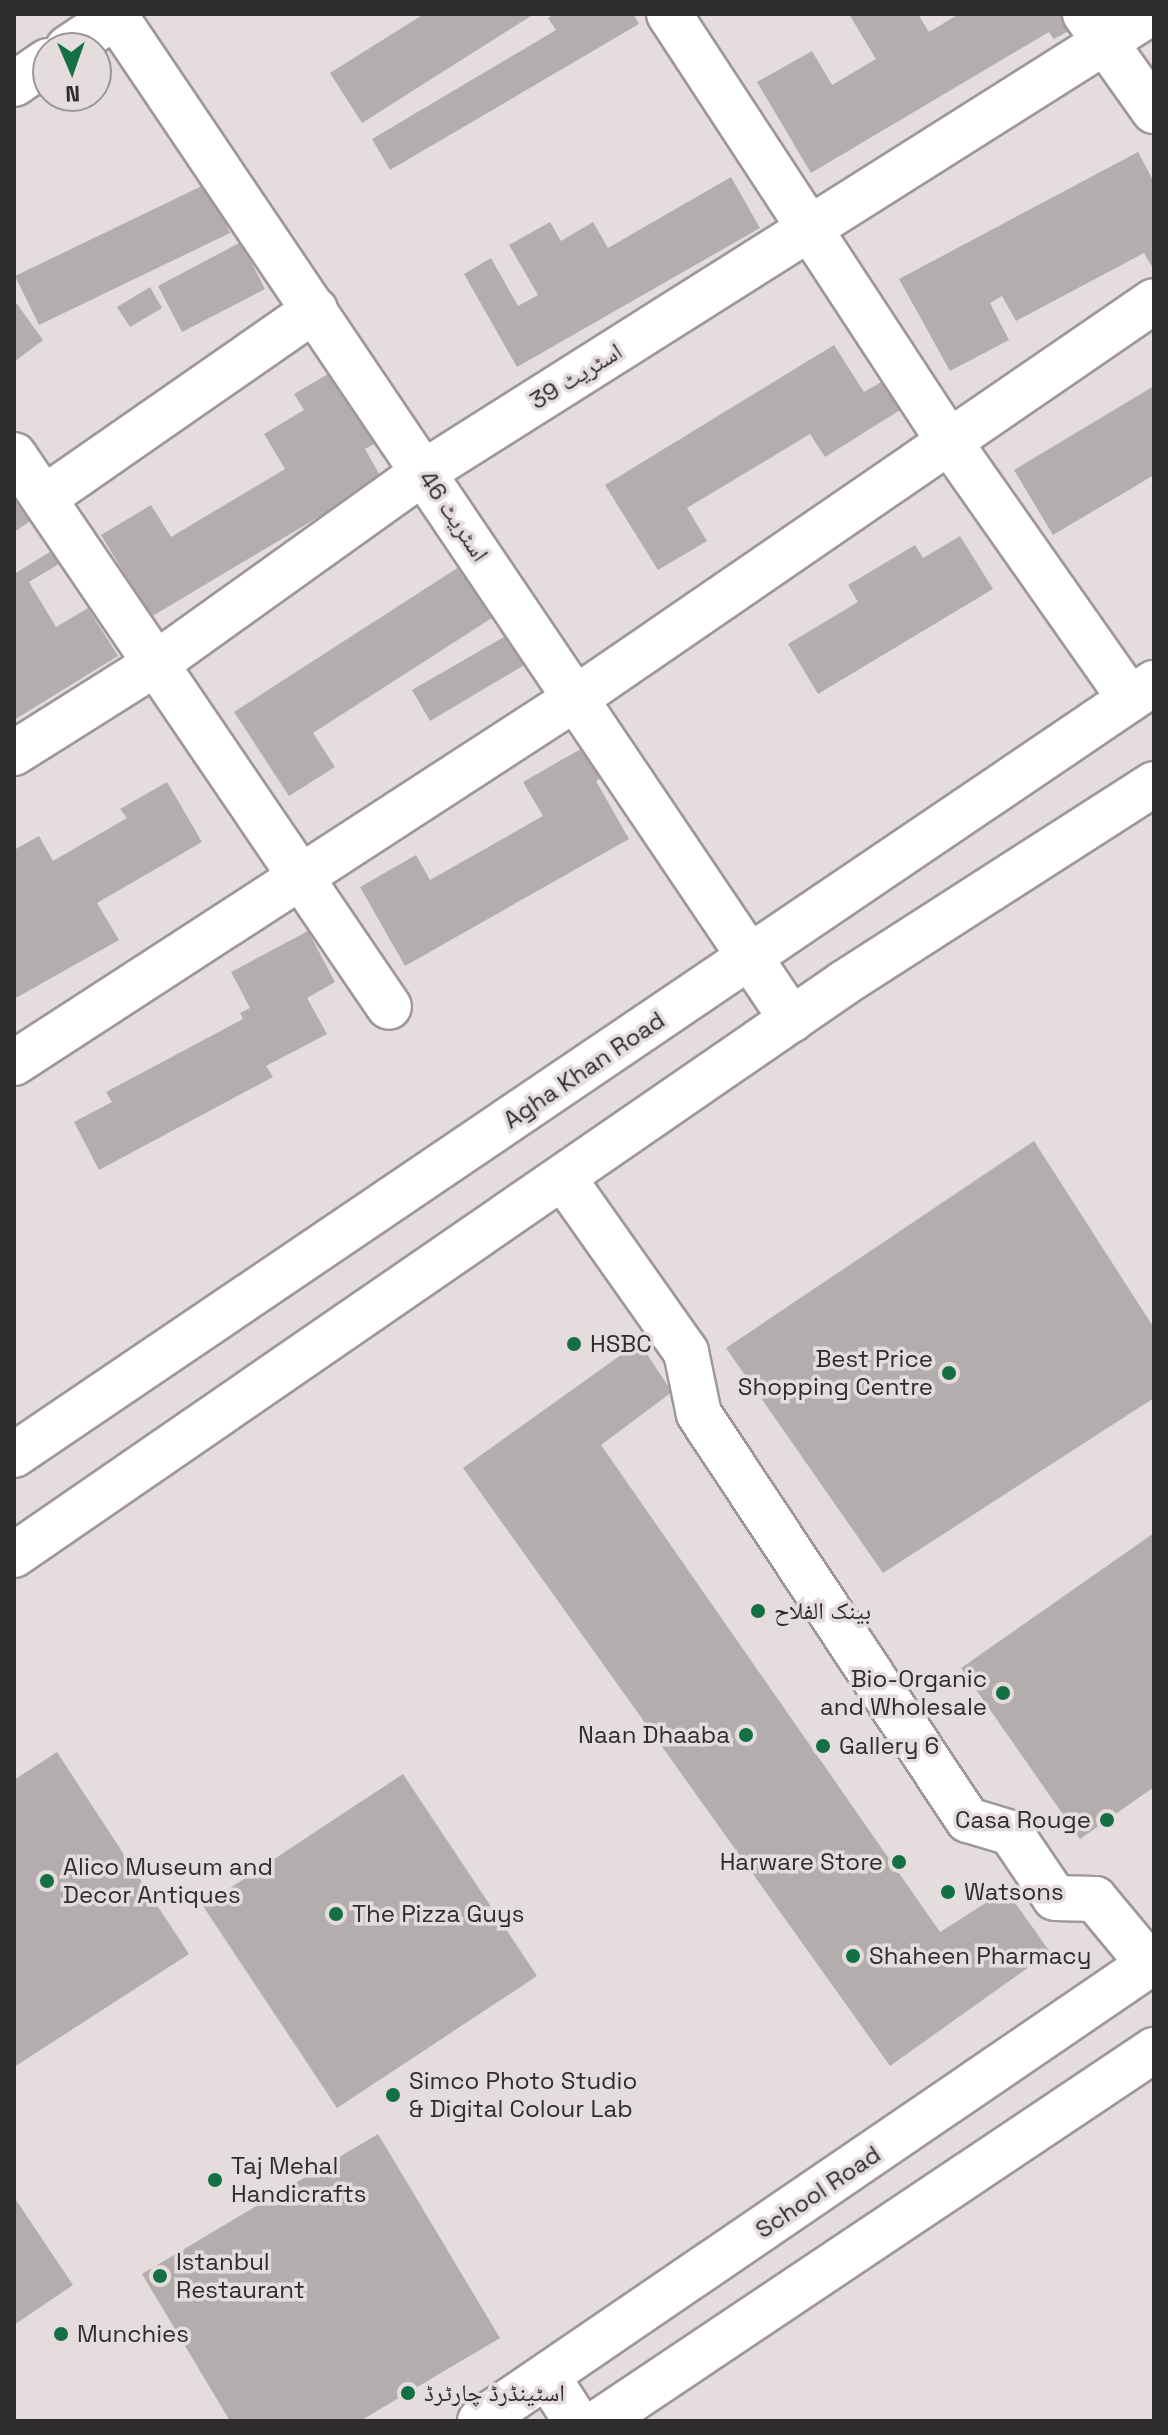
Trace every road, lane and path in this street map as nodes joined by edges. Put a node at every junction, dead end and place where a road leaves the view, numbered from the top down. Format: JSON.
{"nodes":[{"id":1,"x":669,"y":14,"type":"edge"},
{"id":2,"x":1149,"y":14,"type":"edge"},
{"id":3,"x":116,"y":15,"type":"edge"},
{"id":4,"x":1094,"y":28,"type":"edge"},
{"id":5,"x":91,"y":32,"type":"edge"},
{"id":6,"x":32,"y":72,"type":"edge"},
{"id":7,"x":14,"y":84,"type":"edge"},
{"id":8,"x":1154,"y":111,"type":"edge"},
{"id":9,"x":812,"y":227,"type":"junction"},
{"id":10,"x":1154,"y":301,"type":"edge"},
{"id":11,"x":315,"y":310,"type":"junction"},
{"id":12,"x":946,"y":437,"type":"junction"},
{"id":13,"x":14,"y":455,"type":"edge"},
{"id":14,"x":424,"y":472,"type":"junction"},
{"id":15,"x":44,"y":498,"type":"junction"},
{"id":16,"x":157,"y":663,"type":"junction"},
{"id":17,"x":1142,"y":691,"type":"edge"},
{"id":18,"x":576,"y":698,"type":"junction"},
{"id":19,"x":14,"y":753,"type":"edge"},
{"id":20,"x":1154,"y":784,"type":"edge"},
{"id":21,"x":296,"y":880,"type":"junction"},
{"id":22,"x":750,"y":958,"type":"junction"},
{"id":23,"x":389,"y":1007,"type":"dead end"},
{"id":24,"x":792,"y":1020,"type":"junction"},
{"id":25,"x":14,"y":1063,"type":"edge"},
{"id":26,"x":564,"y":1179,"type":"junction"},
{"id":27,"x":14,"y":1455,"type":"edge"},
{"id":28,"x":14,"y":1555,"type":"edge"},
{"id":29,"x":1151,"y":1963,"type":"edge"},
{"id":30,"x":1154,"y":2050,"type":"edge"},
{"id":31,"x":547,"y":2376,"type":"junction"},
{"id":32,"x":480,"y":2421,"type":"edge"},
{"id":33,"x":576,"y":2421,"type":"edge"},
{"id":34,"x":600,"y":2421,"type":"edge"}],
"edges":[{"from":1,"to":9,"type":"street"},
{"from":2,"to":4,"type":"street","name":"اسٹریٹ 39"},
{"from":3,"to":5,"type":"street"},
{"from":3,"to":11,"type":"street","name":"اسٹریٹ 46"},
{"from":4,"to":8,"type":"street"},
{"from":4,"to":9,"type":"street","name":"اسٹریٹ 39"},
{"from":6,"to":7,"type":"street"},
{"from":9,"to":12,"type":"street"},
{"from":9,"to":14,"type":"street","name":"اسٹریٹ 39"},
{"from":10,"to":12,"type":"street"},
{"from":11,"to":14,"type":"street","name":"اسٹریٹ 46"},
{"from":11,"to":15,"type":"street"},
{"from":12,"to":17,"type":"street"},
{"from":12,"to":18,"type":"street"},
{"from":13,"to":15,"type":"street"},
{"from":14,"to":16,"type":"street","name":"اسٹریٹ 39"},
{"from":14,"to":18,"type":"street","name":"اسٹریٹ 46"},
{"from":15,"to":16,"type":"street"},
{"from":16,"to":19,"type":"street","name":"اسٹریٹ 39"},
{"from":16,"to":21,"type":"street"},
{"from":17,"to":22,"type":"street","name":"Agha Khan Road"},
{"from":18,"to":21,"type":"street"},
{"from":18,"to":22,"type":"street","name":"اسٹریٹ 46"},
{"from":20,"to":24,"type":"street"},
{"from":21,"to":23,"type":"street"},
{"from":21,"to":25,"type":"street"},
{"from":22,"to":24,"type":"street","name":"اسٹریٹ 46"},
{"from":22,"to":27,"type":"street","name":"Agha Khan Road"},
{"from":24,"to":26,"type":"street"},
{"from":26,"to":28,"type":"street"},
{"from":26,"to":29,"type":"street"},
{"from":29,"to":31,"type":"street","name":"School Road"},
{"from":30,"to":34,"type":"street"},
{"from":31,"to":32,"type":"street","name":"School Road"},
{"from":31,"to":33,"type":"street"}]}
